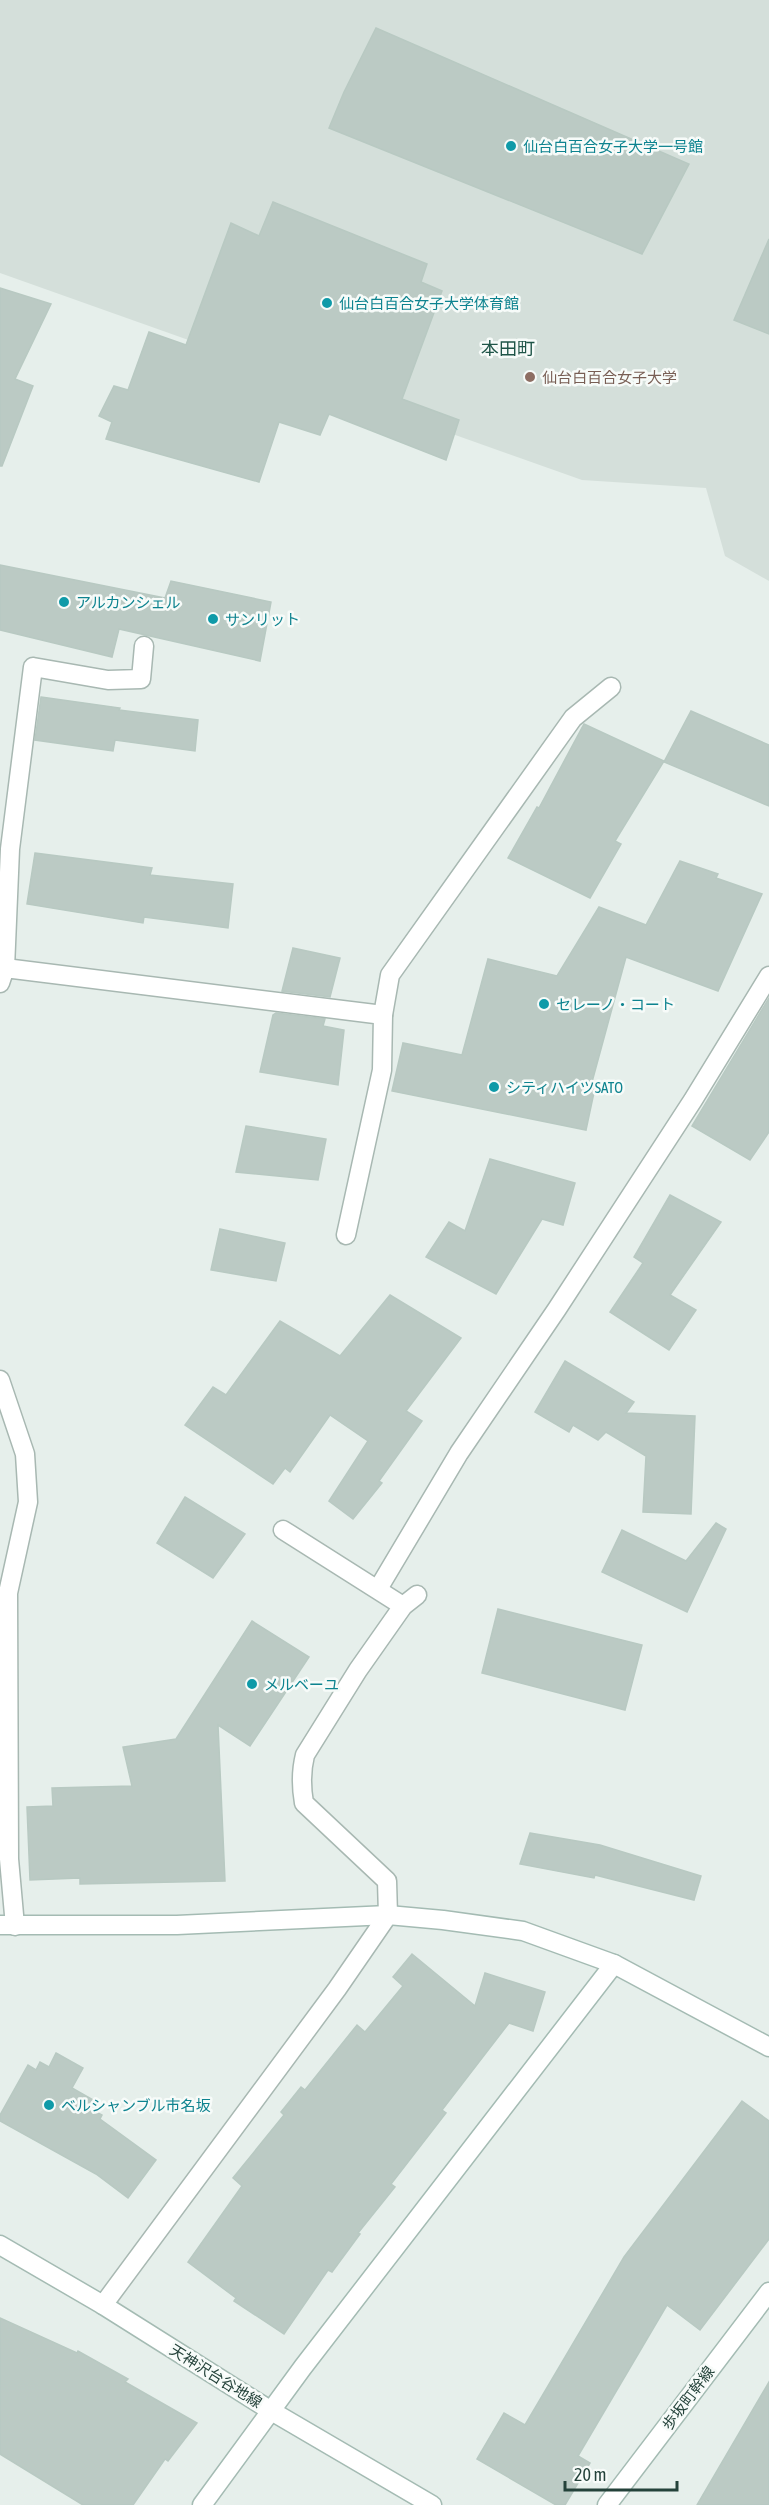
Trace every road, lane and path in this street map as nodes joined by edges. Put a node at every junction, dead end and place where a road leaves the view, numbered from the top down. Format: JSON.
{"nodes":[{"id":1,"x":144,"y":646,"type":"dead end"},
{"id":2,"x":610,"y":687,"type":"dead end"},
{"id":3,"x":3,"y":976,"type":"edge"},
{"id":4,"x":769,"y":976,"type":"edge"},
{"id":5,"x":383,"y":1015,"type":"junction"},
{"id":6,"x":346,"y":1235,"type":"dead end"},
{"id":7,"x":0,"y":1380,"type":"edge"},
{"id":8,"x":283,"y":1530,"type":"dead end"},
{"id":9,"x":378,"y":1590,"type":"junction"},
{"id":10,"x":388,"y":1915,"type":"junction"},
{"id":11,"x":7,"y":1925,"type":"edge"},
{"id":12,"x":614,"y":1964,"type":"junction"},
{"id":13,"x":769,"y":2047,"type":"edge"},
{"id":14,"x":0,"y":2245,"type":"edge"},
{"id":15,"x":769,"y":2292,"type":"edge"},
{"id":16,"x":102,"y":2305,"type":"junction"},
{"id":17,"x":273,"y":2412,"type":"junction"},
{"id":18,"x":202,"y":2505,"type":"edge"},
{"id":19,"x":432,"y":2505,"type":"edge"},
{"id":20,"x":607,"y":2505,"type":"edge"}],
"edges":[{"from":1,"to":3,"type":"street"},
{"from":2,"to":5,"type":"street"},
{"from":3,"to":5,"type":"street"},
{"from":4,"to":9,"type":"street"},
{"from":5,"to":6,"type":"street"},
{"from":7,"to":11,"type":"street"},
{"from":8,"to":9,"type":"street"},
{"from":9,"to":10,"type":"street"},
{"from":10,"to":11,"type":"street"},
{"from":10,"to":12,"type":"street"},
{"from":10,"to":16,"type":"street"},
{"from":12,"to":13,"type":"street"},
{"from":12,"to":17,"type":"street"},
{"from":14,"to":16,"type":"street","name":"天神沢台谷地線"},
{"from":15,"to":20,"type":"street","name":"歩坂町幹線"},
{"from":16,"to":17,"type":"street","name":"天神沢台谷地線"},
{"from":17,"to":18,"type":"street"},
{"from":17,"to":19,"type":"street","name":"天神沢台谷地線"}]}
